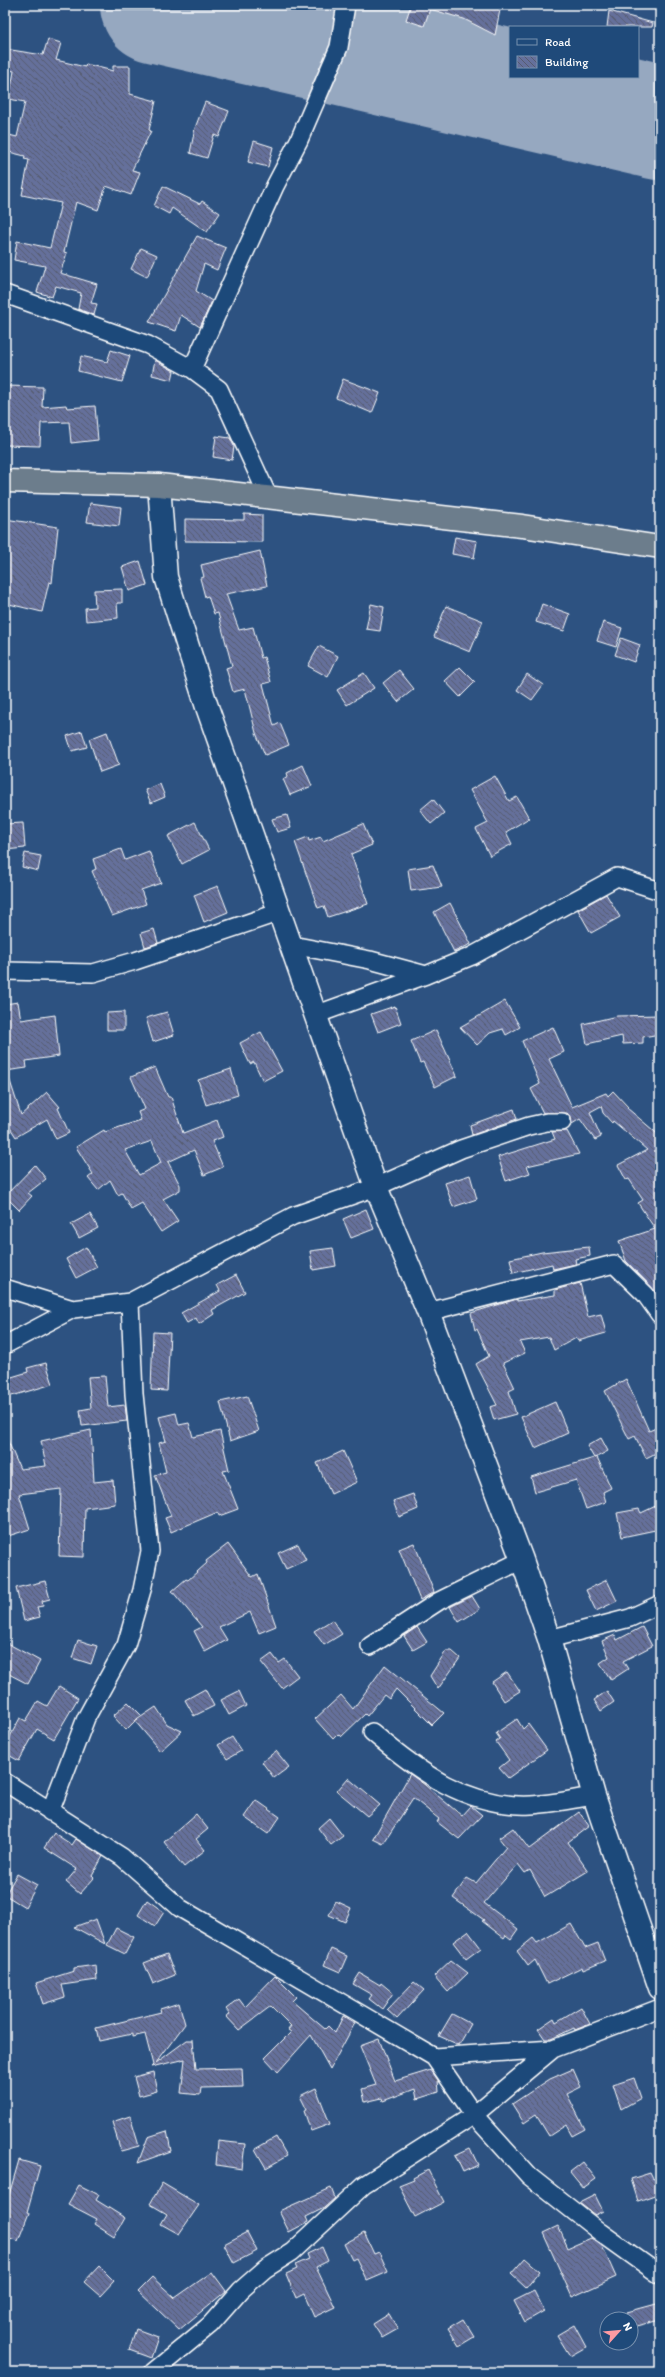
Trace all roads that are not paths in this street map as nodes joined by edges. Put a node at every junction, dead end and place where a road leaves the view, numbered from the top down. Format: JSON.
{"nodes":[{"id":1,"x":346,"y":5,"type":"edge"},
{"id":2,"x":5,"y":294,"type":"edge"},
{"id":3,"x":192,"y":369,"type":"junction"},
{"id":4,"x":5,"y":481,"type":"edge"},
{"id":5,"x":159,"y":485,"type":"junction"},
{"id":6,"x":268,"y":496,"type":"junction"},
{"id":7,"x":660,"y":547,"type":"edge"},
{"id":8,"x":660,"y":891,"type":"edge"},
{"id":9,"x":280,"y":912,"type":"junction"},
{"id":10,"x":292,"y":945,"type":"junction"},
{"id":11,"x":5,"y":971,"type":"edge"},
{"id":12,"x":426,"y":975,"type":"junction"},
{"id":13,"x":314,"y":1015,"type":"junction"},
{"id":14,"x":562,"y":1122,"type":"dead end"},
{"id":15,"x":376,"y":1187,"type":"junction"},
{"id":16,"x":5,"y":1288,"type":"edge"},
{"id":17,"x":130,"y":1302,"type":"junction"},
{"id":18,"x":73,"y":1309,"type":"junction"},
{"id":19,"x":428,"y":1312,"type":"junction"},
{"id":20,"x":660,"y":1315,"type":"edge"},
{"id":21,"x":5,"y":1345,"type":"edge"},
{"id":22,"x":522,"y":1560,"type":"junction"},
{"id":23,"x":660,"y":1604,"type":"edge"},
{"id":24,"x":549,"y":1639,"type":"junction"},
{"id":25,"x":370,"y":1646,"type":"dead end"},
{"id":26,"x":372,"y":1732,"type":"dead end"},
{"id":27,"x":5,"y":1782,"type":"edge"},
{"id":28,"x":594,"y":1796,"type":"junction"},
{"id":29,"x":50,"y":1812,"type":"junction"},
{"id":30,"x":660,"y":1988,"type":"edge"},
{"id":31,"x":660,"y":2008,"type":"edge"},
{"id":32,"x":553,"y":2049,"type":"junction"},
{"id":33,"x":434,"y":2057,"type":"junction"},
{"id":34,"x":474,"y":2114,"type":"junction"},
{"id":35,"x":660,"y":2276,"type":"edge"},
{"id":36,"x":153,"y":2372,"type":"edge"}],
"edges":[{"from":1,"to":3,"type":"street"},
{"from":2,"to":3,"type":"street"},
{"from":3,"to":6,"type":"street"},
{"from":4,"to":5,"type":"highway"},
{"from":5,"to":6,"type":"highway"},
{"from":5,"to":9,"type":"street"},
{"from":6,"to":7,"type":"highway"},
{"from":8,"to":12,"type":"street"},
{"from":9,"to":10,"type":"street"},
{"from":9,"to":11,"type":"street"},
{"from":10,"to":12,"type":"street"},
{"from":10,"to":13,"type":"street"},
{"from":12,"to":13,"type":"street"},
{"from":13,"to":15,"type":"street"},
{"from":14,"to":15,"type":"street"},
{"from":15,"to":17,"type":"street"},
{"from":15,"to":19,"type":"street"},
{"from":16,"to":18,"type":"street"},
{"from":17,"to":18,"type":"street"},
{"from":17,"to":29,"type":"street"},
{"from":18,"to":21,"type":"street"},
{"from":19,"to":20,"type":"street"},
{"from":19,"to":22,"type":"street"},
{"from":22,"to":24,"type":"street"},
{"from":22,"to":25,"type":"street"},
{"from":23,"to":24,"type":"street"},
{"from":24,"to":28,"type":"street"},
{"from":26,"to":28,"type":"street"},
{"from":27,"to":29,"type":"street"},
{"from":28,"to":30,"type":"street"},
{"from":29,"to":33,"type":"street"},
{"from":31,"to":32,"type":"street"},
{"from":32,"to":33,"type":"street"},
{"from":32,"to":34,"type":"street"},
{"from":33,"to":34,"type":"street"},
{"from":34,"to":35,"type":"street"},
{"from":34,"to":36,"type":"street"}]}
